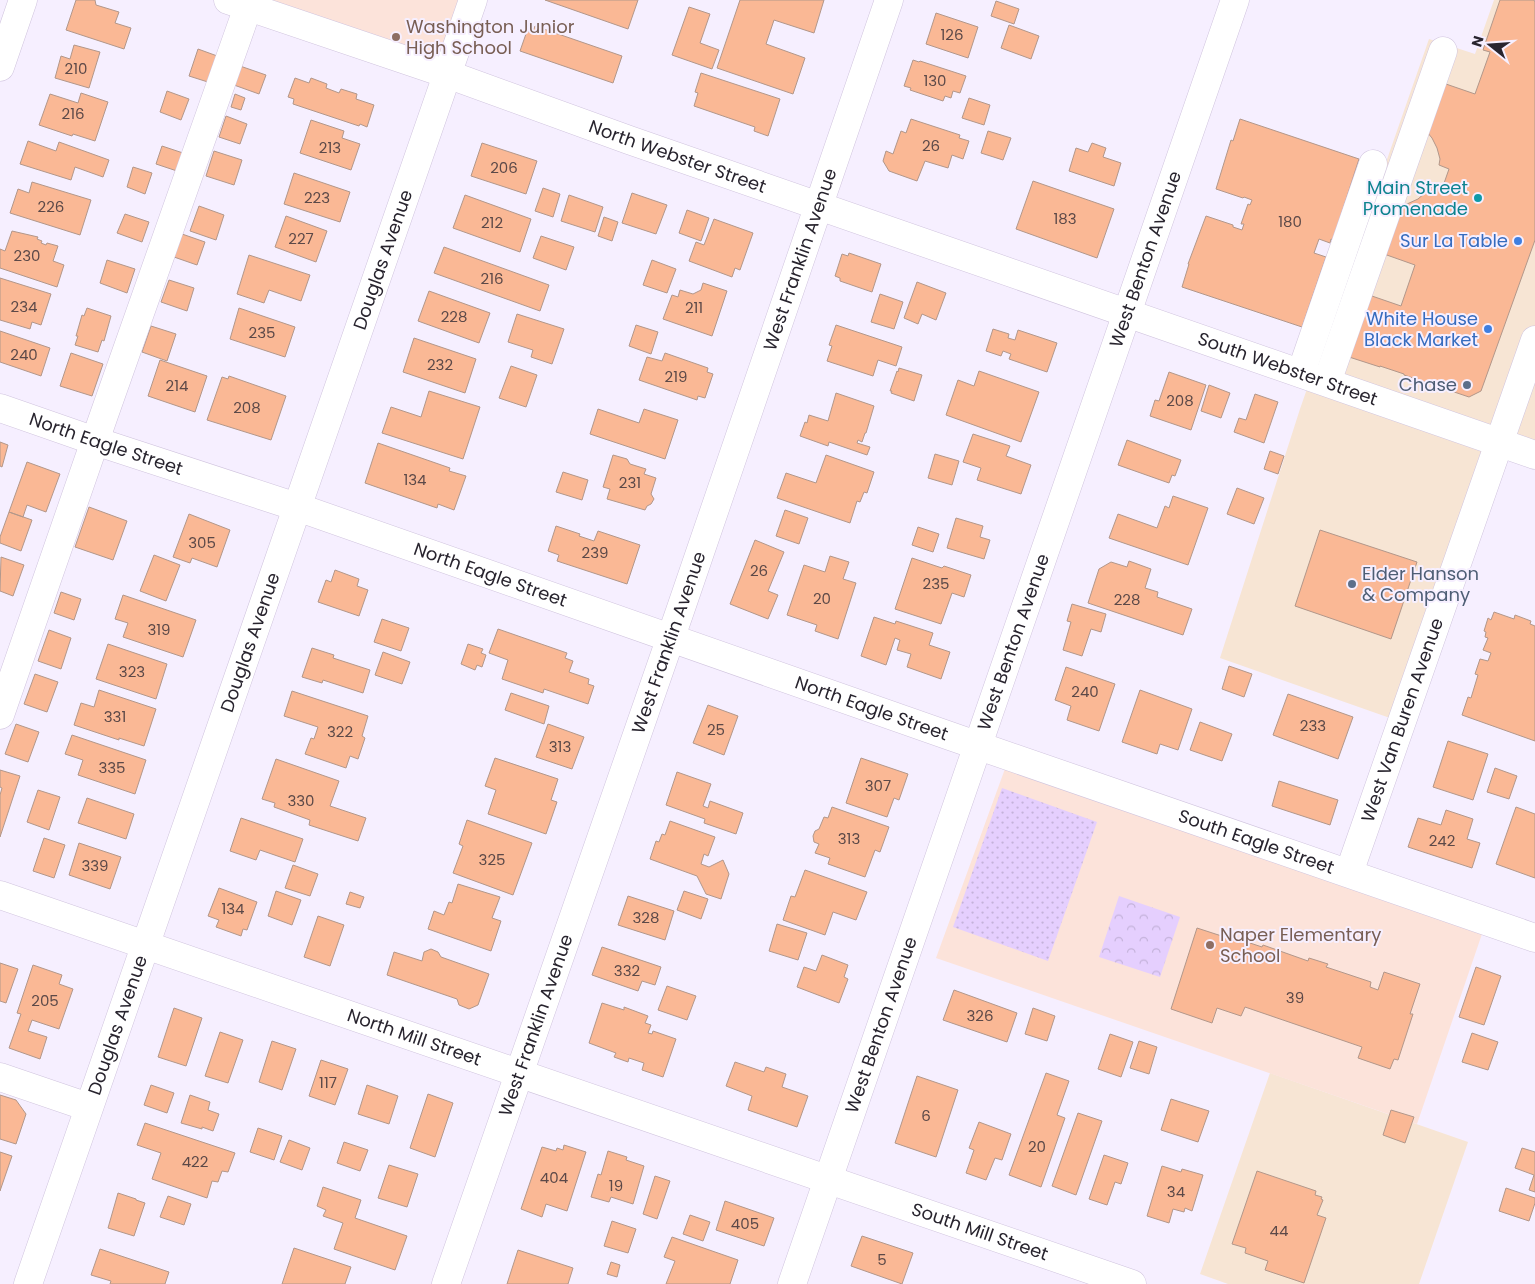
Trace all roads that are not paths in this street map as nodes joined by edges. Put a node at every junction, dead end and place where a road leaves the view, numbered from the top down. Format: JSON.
{"nodes":[{"id":1,"x":23,"y":0,"type":"edge"},
{"id":2,"x":472,"y":0,"type":"edge"},
{"id":3,"x":889,"y":0,"type":"edge"},
{"id":4,"x":1235,"y":0,"type":"edge"},
{"id":5,"x":238,"y":3,"type":"edge"},
{"id":6,"x":1443,"y":51,"type":"dead end"},
{"id":7,"x":0,"y":67,"type":"edge"},
{"id":8,"x":447,"y":74,"type":"junction"},
{"id":9,"x":1373,"y":164,"type":"dead end"},
{"id":10,"x":819,"y":206,"type":"junction"},
{"id":11,"x":1127,"y":312,"type":"junction"},
{"id":12,"x":1535,"y":340,"type":"edge"},
{"id":13,"x":1301,"y":373,"type":"junction"},
{"id":14,"x":1327,"y":382,"type":"junction"},
{"id":15,"x":0,"y":408,"type":"edge"},
{"id":16,"x":95,"y":441,"type":"junction"},
{"id":17,"x":1499,"y":442,"type":"junction"},
{"id":18,"x":1535,"y":455,"type":"edge"},
{"id":19,"x":297,"y":507,"type":"junction"},
{"id":20,"x":671,"y":637,"type":"junction"},
{"id":21,"x":0,"y":715,"type":"edge"},
{"id":22,"x":978,"y":745,"type":"junction"},
{"id":23,"x":1349,"y":873,"type":"junction"},
{"id":24,"x":0,"y":896,"type":"edge"},
{"id":25,"x":1535,"y":938,"type":"edge"},
{"id":26,"x":145,"y":945,"type":"junction"},
{"id":27,"x":520,"y":1074,"type":"junction"},
{"id":28,"x":0,"y":1077,"type":"edge"},
{"id":29,"x":88,"y":1107,"type":"junction"},
{"id":30,"x":828,"y":1180,"type":"junction"},
{"id":31,"x":28,"y":1284,"type":"edge"},
{"id":32,"x":446,"y":1284,"type":"edge"},
{"id":33,"x":792,"y":1284,"type":"edge"},
{"id":34,"x":1132,"y":1284,"type":"edge"}],
"edges":[{"from":1,"to":7,"type":"street"},
{"from":2,"to":8,"type":"street","name":"Douglas Avenue"},
{"from":3,"to":10,"type":"street","name":"West Franklin Avenue"},
{"from":4,"to":11,"type":"street","name":"West Benton Avenue"},
{"from":5,"to":8,"type":"street","name":"North Webster Street"},
{"from":5,"to":16,"type":"street"},
{"from":6,"to":14,"type":"street"},
{"from":8,"to":10,"type":"street","name":"North Webster Street"},
{"from":8,"to":19,"type":"street","name":"Douglas Avenue"},
{"from":9,"to":13,"type":"street"},
{"from":10,"to":11,"type":"street","name":"North Webster Street"},
{"from":10,"to":20,"type":"street","name":"West Franklin Avenue"},
{"from":11,"to":13,"type":"street","name":"South Webster Street"},
{"from":11,"to":22,"type":"street","name":"West Benton Avenue"},
{"from":12,"to":17,"type":"street","name":"West Van Buren Avenue"},
{"from":13,"to":14,"type":"street","name":"South Webster Street"},
{"from":14,"to":17,"type":"street","name":"South Webster Street"},
{"from":15,"to":16,"type":"street","name":"North Eagle Street"},
{"from":16,"to":19,"type":"street","name":"North Eagle Street"},
{"from":16,"to":21,"type":"street"},
{"from":17,"to":18,"type":"street","name":"South Webster Street"},
{"from":17,"to":23,"type":"street","name":"West Van Buren Avenue"},
{"from":19,"to":20,"type":"street","name":"North Eagle Street"},
{"from":19,"to":26,"type":"street","name":"Douglas Avenue"},
{"from":20,"to":22,"type":"street","name":"North Eagle Street"},
{"from":20,"to":27,"type":"street","name":"West Franklin Avenue"},
{"from":22,"to":23,"type":"street","name":"South Eagle Street"},
{"from":22,"to":30,"type":"street","name":"West Benton Avenue"},
{"from":23,"to":25,"type":"street","name":"South Eagle Street"},
{"from":24,"to":26,"type":"street","name":"North Mill Street"},
{"from":26,"to":27,"type":"street","name":"North Mill Street"},
{"from":26,"to":29,"type":"street","name":"Douglas Avenue"},
{"from":27,"to":30,"type":"street","name":"North Mill Street"},
{"from":27,"to":32,"type":"street","name":"West Franklin Avenue"},
{"from":28,"to":29,"type":"street"},
{"from":29,"to":31,"type":"street","name":"Douglas Avenue"},
{"from":30,"to":33,"type":"street","name":"West Benton Avenue"},
{"from":30,"to":34,"type":"street","name":"South Mill Street"}]}
